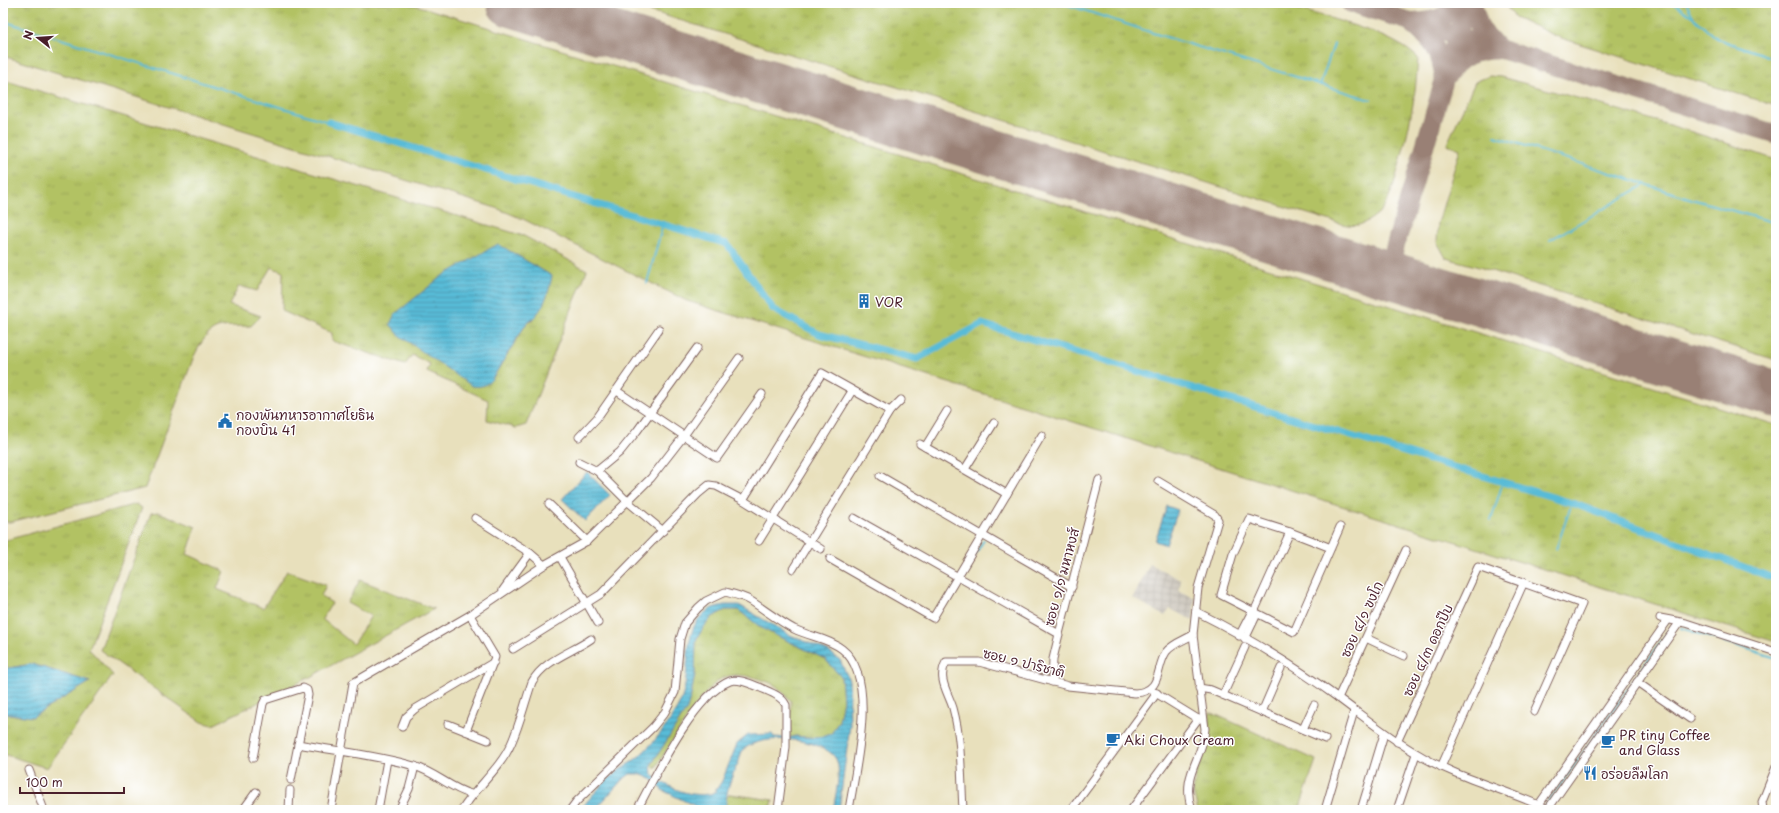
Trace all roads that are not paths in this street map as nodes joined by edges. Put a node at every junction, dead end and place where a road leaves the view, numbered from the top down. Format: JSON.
{"nodes":[{"id":1,"x":659,"y":329,"type":"dead end"},
{"id":2,"x":697,"y":348,"type":"dead end"},
{"id":3,"x":738,"y":358,"type":"dead end"},
{"id":4,"x":617,"y":391,"type":"junction"},
{"id":5,"x":852,"y":391,"type":"junction"},
{"id":6,"x":762,"y":394,"type":"dead end"},
{"id":7,"x":902,"y":400,"type":"dead end"},
{"id":8,"x":890,"y":411,"type":"junction"},
{"id":9,"x":947,"y":411,"type":"dead end"},
{"id":10,"x":650,"y":413,"type":"junction"},
{"id":11,"x":994,"y":423,"type":"dead end"},
{"id":12,"x":1042,"y":435,"type":"dead end"},
{"id":13,"x":683,"y":437,"type":"junction"},
{"id":14,"x":579,"y":438,"type":"dead end"},
{"id":15,"x":579,"y":462,"type":"dead end"},
{"id":16,"x":965,"y":470,"type":"junction"},
{"id":17,"x":597,"y":471,"type":"junction"},
{"id":18,"x":880,"y":476,"type":"dead end"},
{"id":19,"x":1099,"y":480,"type":"dead end"},
{"id":20,"x":1158,"y":481,"type":"dead end"},
{"id":21,"x":1007,"y":494,"type":"junction"},
{"id":22,"x":743,"y":500,"type":"junction"},
{"id":23,"x":627,"y":501,"type":"junction"},
{"id":24,"x":549,"y":504,"type":"dead end"},
{"id":25,"x":475,"y":518,"type":"dead end"},
{"id":26,"x":854,"y":518,"type":"dead end"},
{"id":27,"x":773,"y":520,"type":"junction"},
{"id":28,"x":1340,"y":527,"type":"dead end"},
{"id":29,"x":664,"y":531,"type":"junction"},
{"id":30,"x":1290,"y":532,"type":"junction"},
{"id":31,"x":982,"y":535,"type":"junction"},
{"id":32,"x":587,"y":541,"type":"junction"},
{"id":33,"x":759,"y":541,"type":"dead end"},
{"id":34,"x":810,"y":542,"type":"junction"},
{"id":35,"x":1331,"y":548,"type":"junction"},
{"id":36,"x":821,"y":549,"type":"dead end"},
{"id":37,"x":1406,"y":550,"type":"dead end"},
{"id":38,"x":530,"y":553,"type":"junction"},
{"id":39,"x":560,"y":557,"type":"junction"},
{"id":40,"x":830,"y":559,"type":"dead end"},
{"id":41,"x":544,"y":565,"type":"junction"},
{"id":42,"x":793,"y":569,"type":"dead end"},
{"id":43,"x":957,"y":577,"type":"junction"},
{"id":44,"x":1524,"y":582,"type":"junction"},
{"id":45,"x":1072,"y":587,"type":"junction"},
{"id":46,"x":500,"y":595,"type":"junction"},
{"id":47,"x":587,"y":604,"type":"junction"},
{"id":48,"x":1196,"y":612,"type":"junction"},
{"id":49,"x":1254,"y":612,"type":"junction"},
{"id":50,"x":470,"y":615,"type":"junction"},
{"id":51,"x":1660,"y":618,"type":"dead end"},
{"id":52,"x":1668,"y":620,"type":"junction"},
{"id":53,"x":598,"y":623,"type":"dead end"},
{"id":54,"x":1679,"y":623,"type":"junction"},
{"id":55,"x":1059,"y":634,"type":"junction"},
{"id":56,"x":1193,"y":635,"type":"junction"},
{"id":57,"x":1242,"y":637,"type":"junction"},
{"id":58,"x":1366,"y":638,"type":"junction"},
{"id":59,"x":591,"y":639,"type":"dead end"},
{"id":60,"x":1244,"y":647,"type":"dead end"},
{"id":61,"x":513,"y":648,"type":"dead end"},
{"id":62,"x":1776,"y":652,"type":"edge"},
{"id":63,"x":1404,"y":656,"type":"dead end"},
{"id":64,"x":494,"y":662,"type":"junction"},
{"id":65,"x":1281,"y":668,"type":"dead end"},
{"id":66,"x":1052,"y":682,"type":"junction"},
{"id":67,"x":1637,"y":682,"type":"junction"},
{"id":68,"x":1199,"y":688,"type":"junction"},
{"id":69,"x":1150,"y":690,"type":"junction"},
{"id":70,"x":1157,"y":693,"type":"junction"},
{"id":71,"x":1223,"y":695,"type":"junction"},
{"id":72,"x":1338,"y":698,"type":"junction"},
{"id":73,"x":1314,"y":705,"type":"dead end"},
{"id":74,"x":1354,"y":711,"type":"junction"},
{"id":75,"x":1262,"y":712,"type":"junction"},
{"id":76,"x":1534,"y":712,"type":"dead end"},
{"id":77,"x":1201,"y":719,"type":"junction"},
{"id":78,"x":1690,"y":719,"type":"dead end"},
{"id":79,"x":448,"y":724,"type":"dead end"},
{"id":80,"x":402,"y":727,"type":"dead end"},
{"id":81,"x":1303,"y":730,"type":"junction"},
{"id":82,"x":466,"y":731,"type":"junction"},
{"id":83,"x":1384,"y":734,"type":"junction"},
{"id":84,"x":1325,"y":739,"type":"dead end"},
{"id":85,"x":488,"y":740,"type":"dead end"},
{"id":86,"x":1398,"y":742,"type":"junction"},
{"id":87,"x":298,"y":744,"type":"junction"},
{"id":88,"x":1577,"y":750,"type":"junction"},
{"id":89,"x":342,"y":752,"type":"junction"},
{"id":90,"x":1416,"y":754,"type":"junction"},
{"id":91,"x":1586,"y":755,"type":"junction"},
{"id":92,"x":253,"y":758,"type":"dead end"},
{"id":93,"x":387,"y":760,"type":"junction"},
{"id":94,"x":415,"y":766,"type":"junction"},
{"id":95,"x":1776,"y":767,"type":"edge"},
{"id":96,"x":1441,"y":768,"type":"junction"},
{"id":97,"x":29,"y":770,"type":"dead end"},
{"id":98,"x":291,"y":780,"type":"dead end"},
{"id":99,"x":290,"y":790,"type":"dead end"},
{"id":100,"x":256,"y":792,"type":"dead end"},
{"id":101,"x":471,"y":794,"type":"junction"},
{"id":102,"x":248,"y":804,"type":"junction"},
{"id":103,"x":1537,"y":807,"type":"edge"},
{"id":104,"x":44,"y":810,"type":"edge"},
{"id":105,"x":243,"y":810,"type":"edge"},
{"id":106,"x":253,"y":810,"type":"edge"},
{"id":107,"x":289,"y":810,"type":"edge"},
{"id":108,"x":331,"y":810,"type":"edge"},
{"id":109,"x":378,"y":810,"type":"edge"},
{"id":110,"x":399,"y":810,"type":"edge"},
{"id":111,"x":462,"y":810,"type":"edge"},
{"id":112,"x":570,"y":810,"type":"edge"},
{"id":113,"x":637,"y":810,"type":"edge"},
{"id":114,"x":778,"y":810,"type":"edge"},
{"id":115,"x":849,"y":810,"type":"edge"},
{"id":116,"x":963,"y":810,"type":"edge"},
{"id":117,"x":1071,"y":810,"type":"edge"},
{"id":118,"x":1131,"y":810,"type":"edge"},
{"id":119,"x":1191,"y":810,"type":"edge"},
{"id":120,"x":1325,"y":810,"type":"edge"},
{"id":121,"x":1361,"y":810,"type":"edge"},
{"id":122,"x":1397,"y":810,"type":"edge"},
{"id":123,"x":1549,"y":810,"type":"edge"},
{"id":124,"x":1763,"y":810,"type":"edge"}],
"edges":[{"from":1,"to":4,"type":"street"},
{"from":2,"to":10,"type":"street"},
{"from":3,"to":13,"type":"street"},
{"from":4,"to":10,"type":"street"},
{"from":4,"to":14,"type":"street"},
{"from":5,"to":8,"type":"street"},
{"from":5,"to":22,"type":"street"},
{"from":5,"to":27,"type":"street"},
{"from":6,"to":13,"type":"street"},
{"from":7,"to":8,"type":"street"},
{"from":8,"to":34,"type":"street"},
{"from":9,"to":16,"type":"street"},
{"from":10,"to":13,"type":"street"},
{"from":10,"to":17,"type":"street"},
{"from":11,"to":16,"type":"street"},
{"from":12,"to":21,"type":"street"},
{"from":13,"to":23,"type":"street"},
{"from":15,"to":17,"type":"street"},
{"from":16,"to":21,"type":"street"},
{"from":17,"to":23,"type":"street"},
{"from":18,"to":31,"type":"street"},
{"from":19,"to":45,"type":"street","name":"ซอย ๑/๑ มหาหงส์"},
{"from":20,"to":48,"type":"street"},
{"from":21,"to":31,"type":"street"},
{"from":22,"to":27,"type":"street"},
{"from":22,"to":29,"type":"street"},
{"from":23,"to":29,"type":"street"},
{"from":23,"to":32,"type":"street"},
{"from":24,"to":32,"type":"street"},
{"from":25,"to":38,"type":"street"},
{"from":26,"to":43,"type":"street"},
{"from":27,"to":33,"type":"street"},
{"from":27,"to":34,"type":"street"},
{"from":28,"to":35,"type":"street"},
{"from":29,"to":47,"type":"street"},
{"from":30,"to":35,"type":"street"},
{"from":30,"to":49,"type":"street"},
{"from":30,"to":49,"type":"street"},
{"from":31,"to":43,"type":"street"},
{"from":31,"to":45,"type":"street"},
{"from":32,"to":39,"type":"street"},
{"from":34,"to":36,"type":"street"},
{"from":34,"to":42,"type":"street"},
{"from":35,"to":49,"type":"street"},
{"from":37,"to":58,"type":"street","name":"ซอย ๔/๑ ฃงโก"},
{"from":38,"to":41,"type":"street"},
{"from":38,"to":46,"type":"street"},
{"from":39,"to":41,"type":"street"},
{"from":39,"to":47,"type":"street"},
{"from":40,"to":43,"type":"street"},
{"from":41,"to":46,"type":"street"},
{"from":43,"to":55,"type":"street"},
{"from":44,"to":76,"type":"street"},
{"from":44,"to":86,"type":"street","name":"ซอย ๔/๓ ดอกปีบ"},
{"from":44,"to":96,"type":"street"},
{"from":45,"to":55,"type":"street","name":"ซอย ๑/๑ มหาหงส์"},
{"from":46,"to":50,"type":"street"},
{"from":47,"to":53,"type":"street"},
{"from":47,"to":61,"type":"street"},
{"from":48,"to":56,"type":"street"},
{"from":48,"to":57,"type":"street"},
{"from":49,"to":57,"type":"street"},
{"from":50,"to":64,"type":"street"},
{"from":50,"to":89,"type":"street"},
{"from":51,"to":52,"type":"street"},
{"from":52,"to":54,"type":"street"},
{"from":52,"to":88,"type":"street"},
{"from":54,"to":62,"type":"street"},
{"from":54,"to":67,"type":"street"},
{"from":55,"to":66,"type":"street","name":"ซอย ๑/๑ มหาหงส์"},
{"from":56,"to":68,"type":"street"},
{"from":56,"to":69,"type":"street"},
{"from":57,"to":72,"type":"street"},
{"from":58,"to":63,"type":"street"},
{"from":58,"to":72,"type":"street","name":"ซอย ๔/๑ ฃงโก"},
{"from":59,"to":101,"type":"street"},
{"from":60,"to":71,"type":"street"},
{"from":64,"to":80,"type":"street"},
{"from":64,"to":82,"type":"street"},
{"from":65,"to":75,"type":"street"},
{"from":66,"to":69,"type":"street","name":"ซอย ๑ ปาริชาติ"},
{"from":66,"to":116,"type":"street","name":"ซอย ๑ ปาริชาติ"},
{"from":67,"to":78,"type":"street"},
{"from":67,"to":91,"type":"street"},
{"from":68,"to":71,"type":"street"},
{"from":68,"to":77,"type":"street"},
{"from":69,"to":70,"type":"street"},
{"from":70,"to":77,"type":"street"},
{"from":70,"to":117,"type":"street"},
{"from":71,"to":75,"type":"street"},
{"from":72,"to":74,"type":"street"},
{"from":73,"to":81,"type":"street"},
{"from":74,"to":83,"type":"street"},
{"from":74,"to":120,"type":"street"},
{"from":75,"to":81,"type":"street"},
{"from":77,"to":118,"type":"street"},
{"from":77,"to":119,"type":"street"},
{"from":79,"to":82,"type":"street"},
{"from":81,"to":84,"type":"street"},
{"from":82,"to":85,"type":"street"},
{"from":83,"to":86,"type":"street"},
{"from":83,"to":121,"type":"street"},
{"from":86,"to":90,"type":"street"},
{"from":87,"to":89,"type":"street"},
{"from":87,"to":92,"type":"street"},
{"from":87,"to":98,"type":"street"},
{"from":88,"to":91,"type":"street"},
{"from":88,"to":103,"type":"street"},
{"from":89,"to":93,"type":"street"},
{"from":89,"to":108,"type":"street"},
{"from":90,"to":96,"type":"street"},
{"from":90,"to":122,"type":"street"},
{"from":91,"to":123,"type":"street"},
{"from":93,"to":94,"type":"street"},
{"from":93,"to":109,"type":"street"},
{"from":94,"to":101,"type":"street"},
{"from":94,"to":110,"type":"street"},
{"from":95,"to":124,"type":"street"},
{"from":96,"to":103,"type":"street"},
{"from":97,"to":104,"type":"street"},
{"from":99,"to":107,"type":"street"},
{"from":100,"to":102,"type":"street"},
{"from":101,"to":111,"type":"street"},
{"from":102,"to":105,"type":"street"},
{"from":102,"to":106,"type":"street"},
{"from":103,"to":123,"type":"street"},
{"from":112,"to":115,"type":"street"},
{"from":113,"to":114,"type":"street"}]}
